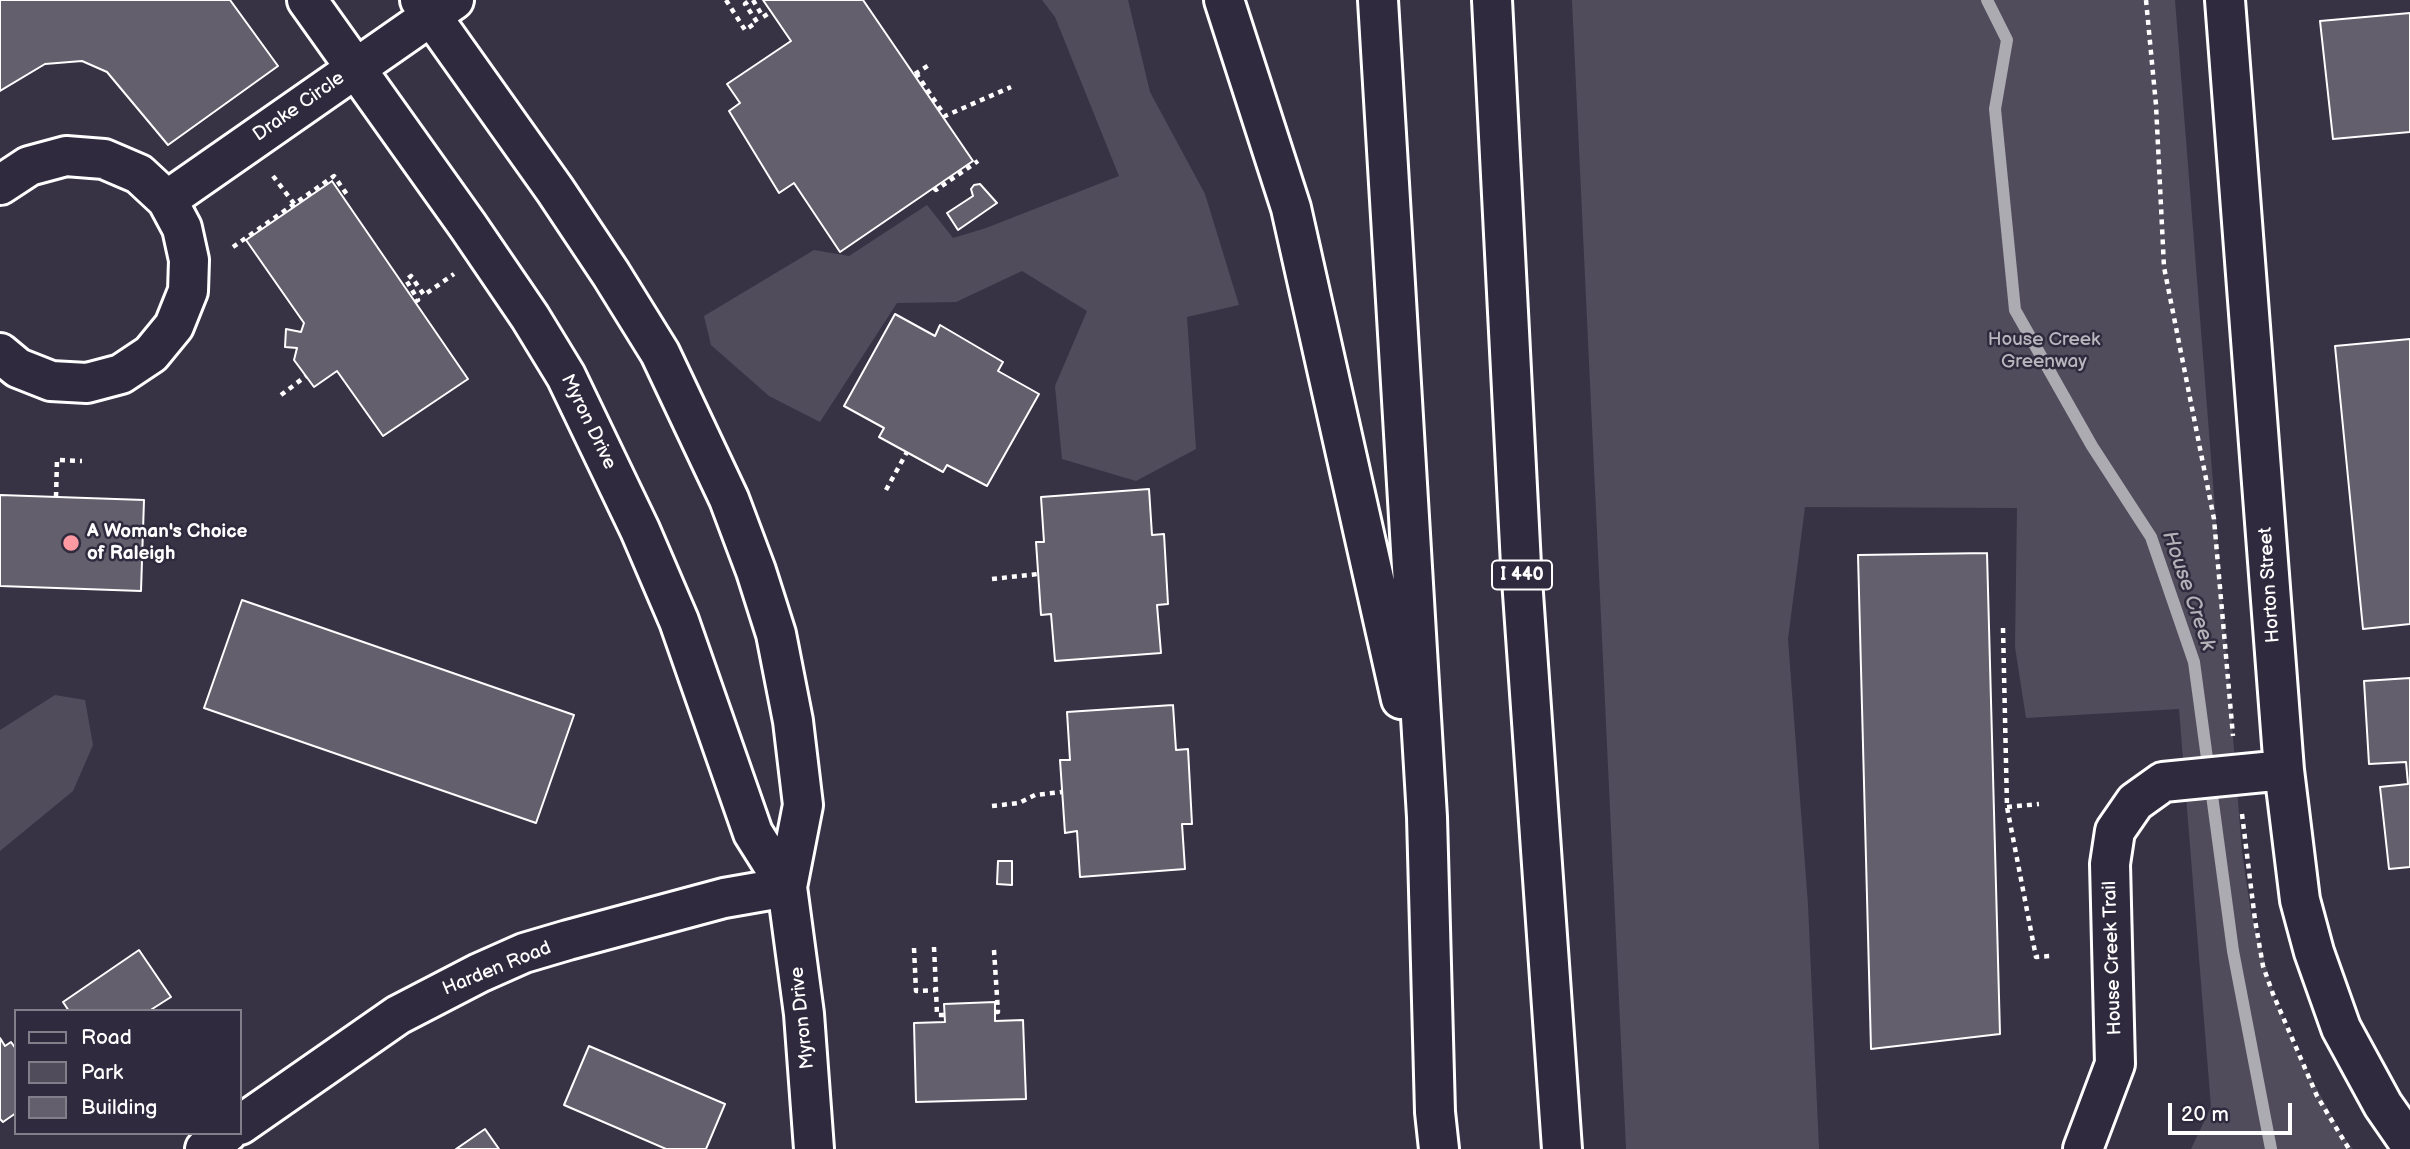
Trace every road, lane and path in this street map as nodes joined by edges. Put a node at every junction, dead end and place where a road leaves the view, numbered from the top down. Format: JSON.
{"nodes":[{"id":1,"x":307,"y":0,"type":"edge"},
{"id":2,"x":726,"y":0,"type":"edge"},
{"id":3,"x":751,"y":0,"type":"edge"},
{"id":4,"x":1224,"y":0,"type":"edge"},
{"id":5,"x":1378,"y":0,"type":"edge"},
{"id":6,"x":1492,"y":0,"type":"edge"},
{"id":7,"x":2146,"y":0,"type":"edge"},
{"id":8,"x":2225,"y":0,"type":"edge"},
{"id":9,"x":435,"y":5,"type":"edge"},
{"id":10,"x":771,"y":12,"type":"dead end"},
{"id":11,"x":929,"y":65,"type":"dead end"},
{"id":12,"x":355,"y":68,"type":"junction"},
{"id":13,"x":1011,"y":87,"type":"dead end"},
{"id":14,"x":978,"y":161,"type":"dead end"},
{"id":15,"x":0,"y":185,"type":"edge"},
{"id":16,"x":934,"y":187,"type":"dead end"},
{"id":17,"x":348,"y":195,"type":"dead end"},
{"id":18,"x":167,"y":200,"type":"junction"},
{"id":19,"x":233,"y":247,"type":"dead end"},
{"id":20,"x":452,"y":275,"type":"dead end"},
{"id":21,"x":415,"y":302,"type":"dead end"},
{"id":22,"x":0,"y":353,"type":"edge"},
{"id":23,"x":306,"y":376,"type":"dead end"},
{"id":24,"x":281,"y":395,"type":"dead end"},
{"id":25,"x":906,"y":452,"type":"dead end"},
{"id":26,"x":82,"y":461,"type":"dead end"},
{"id":27,"x":887,"y":490,"type":"dead end"},
{"id":28,"x":57,"y":497,"type":"dead end"},
{"id":29,"x":1038,"y":574,"type":"dead end"},
{"id":30,"x":992,"y":579,"type":"dead end"},
{"id":31,"x":2003,"y":628,"type":"dead end"},
{"id":32,"x":2232,"y":719,"type":"dead end"},
{"id":33,"x":2284,"y":770,"type":"junction"},
{"id":34,"x":1062,"y":792,"type":"dead end"},
{"id":35,"x":2039,"y":804,"type":"dead end"},
{"id":36,"x":992,"y":806,"type":"dead end"},
{"id":37,"x":2007,"y":807,"type":"junction"},
{"id":38,"x":1427,"y":817,"type":"junction"},
{"id":39,"x":787,"y":887,"type":"junction"},
{"id":40,"x":934,"y":947,"type":"dead end"},
{"id":41,"x":914,"y":948,"type":"dead end"},
{"id":42,"x":994,"y":950,"type":"dead end"},
{"id":43,"x":2050,"y":956,"type":"dead end"},
{"id":44,"x":936,"y":990,"type":"junction"},
{"id":45,"x":995,"y":1012,"type":"dead end"},
{"id":46,"x":944,"y":1015,"type":"dead end"},
{"id":47,"x":242,"y":1124,"type":"edge"},
{"id":48,"x":225,"y":1135,"type":"edge"},
{"id":49,"x":2410,"y":1144,"type":"edge"},
{"id":50,"x":205,"y":1149,"type":"edge"},
{"id":51,"x":814,"y":1149,"type":"edge"},
{"id":52,"x":1439,"y":1149,"type":"edge"},
{"id":53,"x":1562,"y":1149,"type":"edge"},
{"id":54,"x":2083,"y":1149,"type":"edge"}],
"edges":[{"from":1,"to":12,"type":"main road","name":"Myron Drive"},
{"from":2,"to":3,"type":"path"},
{"from":3,"to":10,"type":"path"},
{"from":4,"to":38,"type":"main road"},
{"from":5,"to":38,"type":"main road"},
{"from":6,"to":53,"type":"main road","number":"I 440"},
{"from":7,"to":32,"type":"path"},
{"from":8,"to":33,"type":"main road","name":"Horton Street"},
{"from":9,"to":12,"type":"main road","name":"Drake Circle"},
{"from":9,"to":39,"type":"main road","name":"Myron Drive"},
{"from":11,"to":13,"type":"path"},
{"from":12,"to":18,"type":"main road","name":"Drake Circle"},
{"from":12,"to":39,"type":"main road","name":"Myron Drive"},
{"from":14,"to":16,"type":"path"},
{"from":15,"to":18,"type":"main road"},
{"from":17,"to":19,"type":"path"},
{"from":18,"to":22,"type":"main road"},
{"from":20,"to":21,"type":"path"},
{"from":23,"to":24,"type":"path"},
{"from":25,"to":27,"type":"path"},
{"from":26,"to":28,"type":"path"},
{"from":29,"to":30,"type":"path"},
{"from":31,"to":37,"type":"path"},
{"from":33,"to":49,"type":"main road","name":"Horton Street"},
{"from":33,"to":54,"type":"main road","name":"House Creek Trail"},
{"from":34,"to":36,"type":"path"},
{"from":35,"to":37,"type":"path"},
{"from":37,"to":43,"type":"path"},
{"from":38,"to":52,"type":"main road"},
{"from":39,"to":47,"type":"main road","name":"Harden Road"},
{"from":39,"to":51,"type":"main road","name":"Myron Drive"},
{"from":40,"to":44,"type":"path"},
{"from":41,"to":44,"type":"path"},
{"from":42,"to":45,"type":"path"},
{"from":44,"to":46,"type":"path"},
{"from":48,"to":50,"type":"main road"}]}
